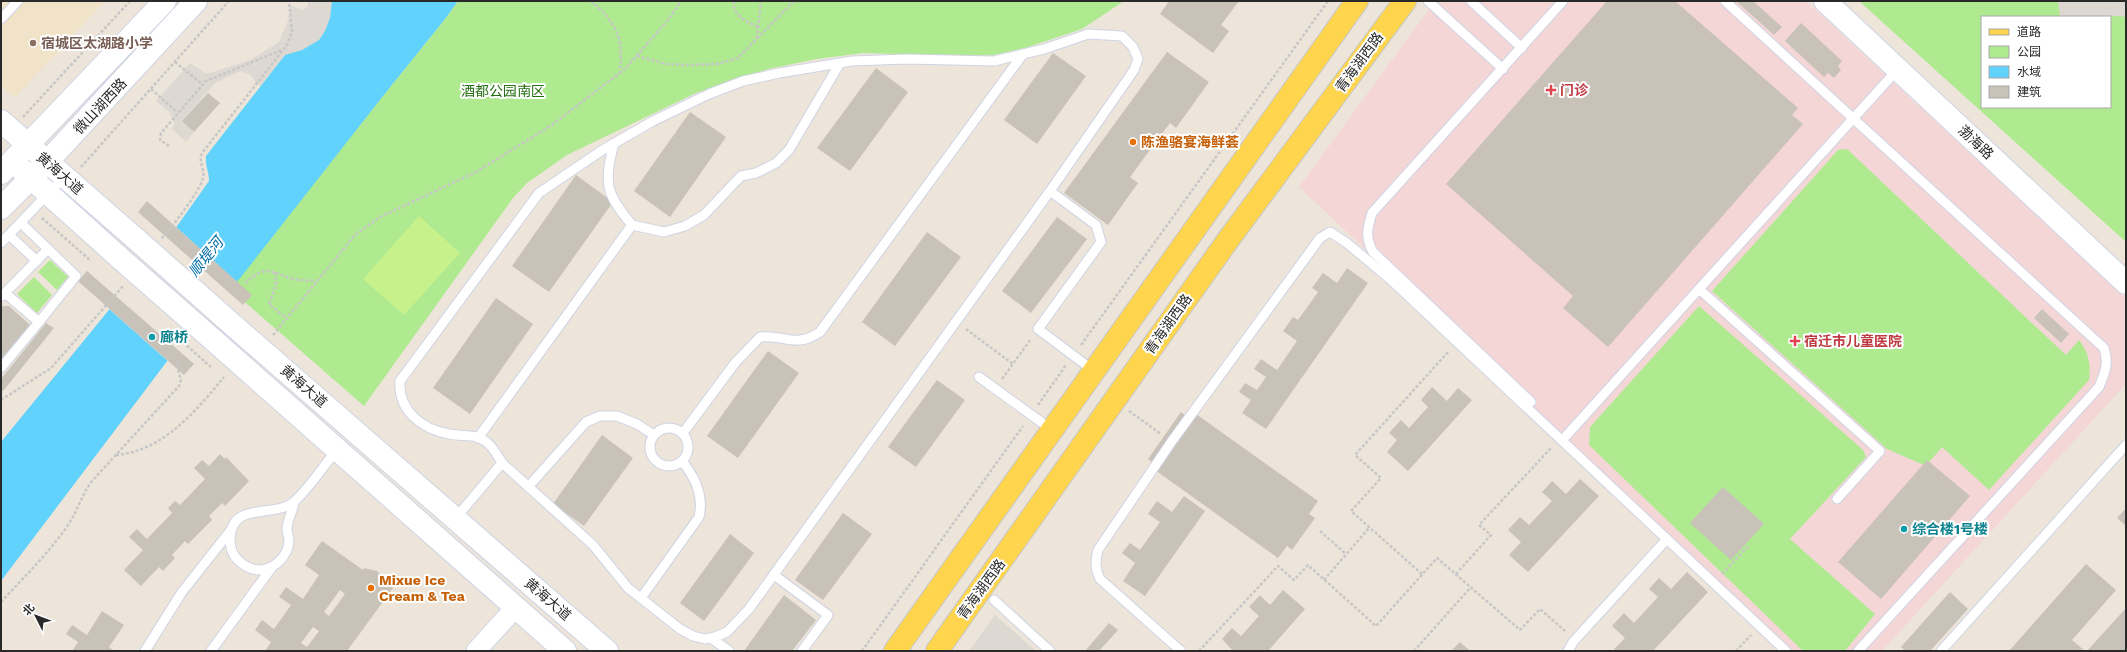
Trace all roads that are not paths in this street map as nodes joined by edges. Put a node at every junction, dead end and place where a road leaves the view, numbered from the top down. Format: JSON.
{"nodes":[{"id":1,"x":18,"y":1,"type":"edge"},
{"id":2,"x":165,"y":1,"type":"edge"},
{"id":3,"x":1357,"y":1,"type":"edge"},
{"id":4,"x":1404,"y":1,"type":"edge"},
{"id":5,"x":1428,"y":1,"type":"edge"},
{"id":6,"x":1471,"y":1,"type":"edge"},
{"id":7,"x":1564,"y":1,"type":"edge"},
{"id":8,"x":1725,"y":1,"type":"edge"},
{"id":9,"x":1825,"y":1,"type":"edge"},
{"id":10,"x":192,"y":2,"type":"edge"},
{"id":11,"x":1,"y":19,"type":"edge"},
{"id":12,"x":1522,"y":48,"type":"junction"},
{"id":13,"x":1023,"y":54,"type":"junction"},
{"id":14,"x":840,"y":63,"type":"junction"},
{"id":15,"x":1503,"y":69,"type":"junction"},
{"id":16,"x":1898,"y":69,"type":"junction"},
{"id":17,"x":1853,"y":119,"type":"junction"},
{"id":18,"x":6,"y":126,"type":"edge"},
{"id":19,"x":614,"y":143,"type":"junction"},
{"id":20,"x":28,"y":145,"type":"junction"},
{"id":21,"x":5,"y":161,"type":"edge"},
{"id":22,"x":47,"y":162,"type":"junction"},
{"id":23,"x":31,"y":179,"type":"junction"},
{"id":24,"x":66,"y":179,"type":"junction"},
{"id":25,"x":1050,"y":191,"type":"junction"},
{"id":26,"x":48,"y":194,"type":"junction"},
{"id":27,"x":1,"y":208,"type":"edge"},
{"id":28,"x":632,"y":225,"type":"junction"},
{"id":29,"x":23,"y":226,"type":"junction"},
{"id":30,"x":9,"y":235,"type":"junction"},
{"id":31,"x":1,"y":243,"type":"edge"},
{"id":32,"x":48,"y":249,"type":"junction"},
{"id":33,"x":37,"y":261,"type":"junction"},
{"id":34,"x":2126,"y":283,"type":"edge"},
{"id":35,"x":1699,"y":289,"type":"junction"},
{"id":36,"x":3,"y":295,"type":"edge"},
{"id":37,"x":39,"y":322,"type":"junction"},
{"id":38,"x":1,"y":368,"type":"edge"},
{"id":39,"x":1094,"y":371,"type":"junction"},
{"id":40,"x":979,"y":377,"type":"dead end"},
{"id":41,"x":1052,"y":430,"type":"junction"},
{"id":42,"x":683,"y":433,"type":"junction"},
{"id":43,"x":654,"y":435,"type":"junction"},
{"id":44,"x":1563,"y":437,"type":"junction"},
{"id":45,"x":478,"y":438,"type":"junction"},
{"id":46,"x":2126,"y":445,"type":"edge"},
{"id":47,"x":337,"y":450,"type":"junction"},
{"id":48,"x":682,"y":461,"type":"junction"},
{"id":49,"x":502,"y":463,"type":"junction"},
{"id":50,"x":528,"y":487,"type":"junction"},
{"id":51,"x":1837,"y":499,"type":"dead end"},
{"id":52,"x":294,"y":502,"type":"junction"},
{"id":53,"x":456,"y":519,"type":"junction"},
{"id":54,"x":233,"y":527,"type":"junction"},
{"id":55,"x":1667,"y":539,"type":"junction"},
{"id":56,"x":272,"y":567,"type":"junction"},
{"id":57,"x":774,"y":575,"type":"junction"},
{"id":58,"x":641,"y":598,"type":"junction"},
{"id":59,"x":994,"y":600,"type":"dead end"},
{"id":60,"x":516,"y":607,"type":"junction"},
{"id":61,"x":711,"y":638,"type":"junction"},
{"id":62,"x":145,"y":651,"type":"edge"},
{"id":63,"x":211,"y":651,"type":"edge"},
{"id":64,"x":476,"y":651,"type":"edge"},
{"id":65,"x":565,"y":651,"type":"edge"},
{"id":66,"x":607,"y":651,"type":"edge"},
{"id":67,"x":730,"y":651,"type":"edge"},
{"id":68,"x":802,"y":651,"type":"edge"},
{"id":69,"x":895,"y":651,"type":"edge"},
{"id":70,"x":937,"y":651,"type":"edge"},
{"id":71,"x":1050,"y":651,"type":"edge"},
{"id":72,"x":1181,"y":651,"type":"edge"},
{"id":73,"x":1568,"y":651,"type":"edge"},
{"id":74,"x":1786,"y":651,"type":"edge"},
{"id":75,"x":1791,"y":651,"type":"edge"},
{"id":76,"x":1858,"y":651,"type":"edge"},
{"id":77,"x":1940,"y":651,"type":"edge"}],
"edges":[{"from":1,"to":11,"type":"lane"},
{"from":2,"to":20,"type":"street","name":"微山湖西路"},
{"from":3,"to":39,"type":"main road"},
{"from":4,"to":70,"type":"main road","name":"青海湖西路"},
{"from":5,"to":15,"type":"lane"},
{"from":6,"to":12,"type":"lane"},
{"from":7,"to":12,"type":"lane"},
{"from":8,"to":17,"type":"lane"},
{"from":9,"to":16,"type":"street","name":"渤海路"},
{"from":10,"to":22,"type":"street","name":"微山湖西路"},
{"from":12,"to":15,"type":"lane"},
{"from":13,"to":14,"type":"lane"},
{"from":13,"to":25,"type":"lane"},
{"from":13,"to":42,"type":"lane"},
{"from":14,"to":19,"type":"lane"},
{"from":14,"to":28,"type":"lane"},
{"from":15,"to":44,"type":"lane"},
{"from":16,"to":17,"type":"lane"},
{"from":16,"to":34,"type":"street","name":"渤海路"},
{"from":17,"to":35,"type":"lane"},
{"from":17,"to":76,"type":"lane"},
{"from":18,"to":20,"type":"street","name":"黄海大道"},
{"from":19,"to":28,"type":"lane"},
{"from":19,"to":45,"type":"lane"},
{"from":20,"to":21,"type":"street","name":"微山湖西路"},
{"from":20,"to":22,"type":"street","name":"黄海大道"},
{"from":21,"to":23,"type":"street","name":"黄海大道"},
{"from":22,"to":23,"type":"street","name":"微山湖西路"},
{"from":22,"to":24,"type":"street","name":"黄海大道"},
{"from":23,"to":26,"type":"street","name":"黄海大道"},
{"from":23,"to":27,"type":"street","name":"微山湖西路"},
{"from":24,"to":26,"type":"lane"},
{"from":24,"to":53,"type":"street","name":"黄海大道","bridge":true},
{"from":25,"to":39,"type":"lane"},
{"from":25,"to":57,"type":"lane"},
{"from":26,"to":29,"type":"lane"},
{"from":26,"to":47,"type":"street","name":"黄海大道","bridge":true},
{"from":28,"to":45,"type":"lane"},
{"from":29,"to":30,"type":"lane"},
{"from":29,"to":32,"type":"lane"},
{"from":30,"to":31,"type":"lane"},
{"from":30,"to":33,"type":"lane"},
{"from":32,"to":33,"type":"lane"},
{"from":32,"to":37,"type":"lane"},
{"from":33,"to":36,"type":"lane"},
{"from":35,"to":44,"type":"lane"},
{"from":35,"to":51,"type":"lane"},
{"from":36,"to":37,"type":"lane"},
{"from":37,"to":38,"type":"lane"},
{"from":39,"to":41,"type":"main road"},
{"from":40,"to":41,"type":"lane"},
{"from":41,"to":69,"type":"main road"},
{"from":42,"to":43,"type":"lane"},
{"from":42,"to":48,"type":"lane"},
{"from":43,"to":48,"type":"lane"},
{"from":43,"to":50,"type":"lane"},
{"from":44,"to":55,"type":"lane"},
{"from":44,"to":72,"type":"lane"},
{"from":44,"to":75,"type":"lane"},
{"from":45,"to":49,"type":"lane"},
{"from":46,"to":77,"type":"lane"},
{"from":47,"to":52,"type":"lane"},
{"from":47,"to":60,"type":"street","name":"黄海大道"},
{"from":48,"to":58,"type":"lane"},
{"from":49,"to":50,"type":"lane"},
{"from":49,"to":53,"type":"lane"},
{"from":50,"to":58,"type":"lane"},
{"from":52,"to":54,"type":"lane"},
{"from":52,"to":56,"type":"lane"},
{"from":53,"to":66,"type":"street","name":"黄海大道"},
{"from":54,"to":56,"type":"lane"},
{"from":54,"to":62,"type":"lane"},
{"from":55,"to":73,"type":"lane"},
{"from":55,"to":74,"type":"lane"},
{"from":56,"to":63,"type":"lane"},
{"from":57,"to":61,"type":"lane"},
{"from":57,"to":68,"type":"lane"},
{"from":58,"to":61,"type":"lane"},
{"from":59,"to":71,"type":"lane"},
{"from":60,"to":64,"type":"street"},
{"from":60,"to":65,"type":"street","name":"黄海大道"},
{"from":61,"to":67,"type":"lane"}]}
